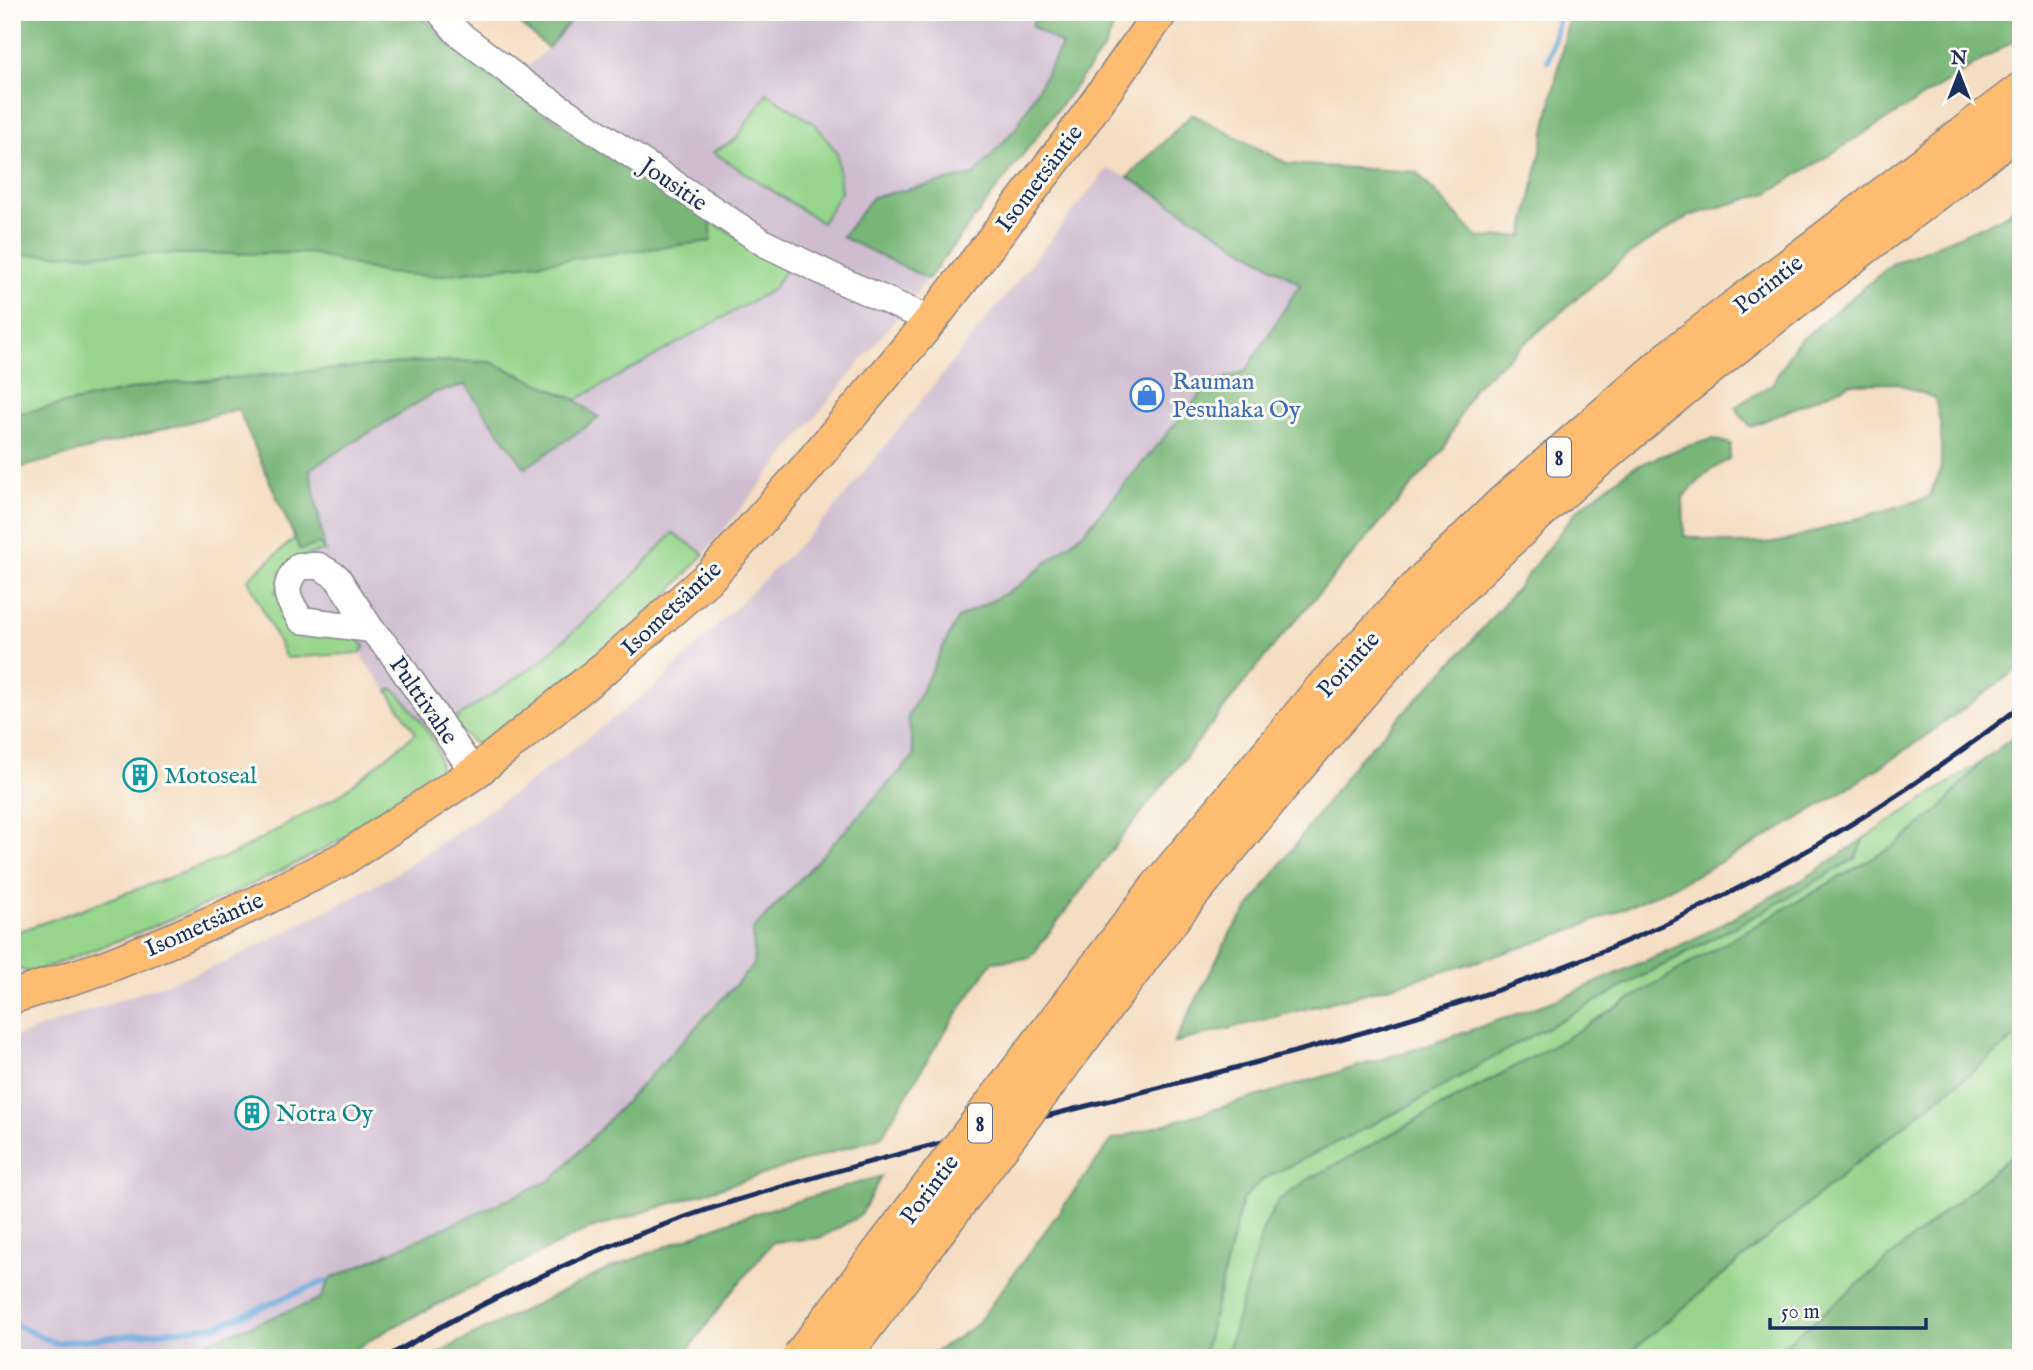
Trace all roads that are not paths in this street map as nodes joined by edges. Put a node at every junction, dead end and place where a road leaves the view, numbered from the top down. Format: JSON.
{"nodes":[{"id":1,"x":440,"y":12,"type":"edge"},
{"id":2,"x":1161,"y":12,"type":"edge"},
{"id":3,"x":2021,"y":92,"type":"edge"},
{"id":4,"x":2021,"y":126,"type":"edge"},
{"id":5,"x":931,"y":320,"type":"junction"},
{"id":6,"x":370,"y":629,"type":"dead end"},
{"id":7,"x":474,"y":774,"type":"junction"},
{"id":8,"x":1170,"y":896,"type":"junction"},
{"id":9,"x":12,"y":997,"type":"edge"},
{"id":10,"x":801,"y":1358,"type":"edge"},
{"id":11,"x":840,"y":1358,"type":"edge"}],
"edges":[{"from":1,"to":5,"type":"street","name":"Jousitie"},
{"from":2,"to":5,"type":"main road","name":"Isometsäntie"},
{"from":3,"to":8,"type":"highway","name":"Porintie","number":"8"},
{"from":4,"to":8,"type":"highway","name":"Porintie","number":"8"},
{"from":5,"to":7,"type":"main road","name":"Isometsäntie"},
{"from":6,"to":7,"type":"street","name":"Pulttivahe"},
{"from":7,"to":9,"type":"main road","name":"Isometsäntie"},
{"from":8,"to":10,"type":"highway","name":"Porintie","number":"8","bridge":true},
{"from":8,"to":11,"type":"highway","name":"Porintie","number":"8","bridge":true}]}
